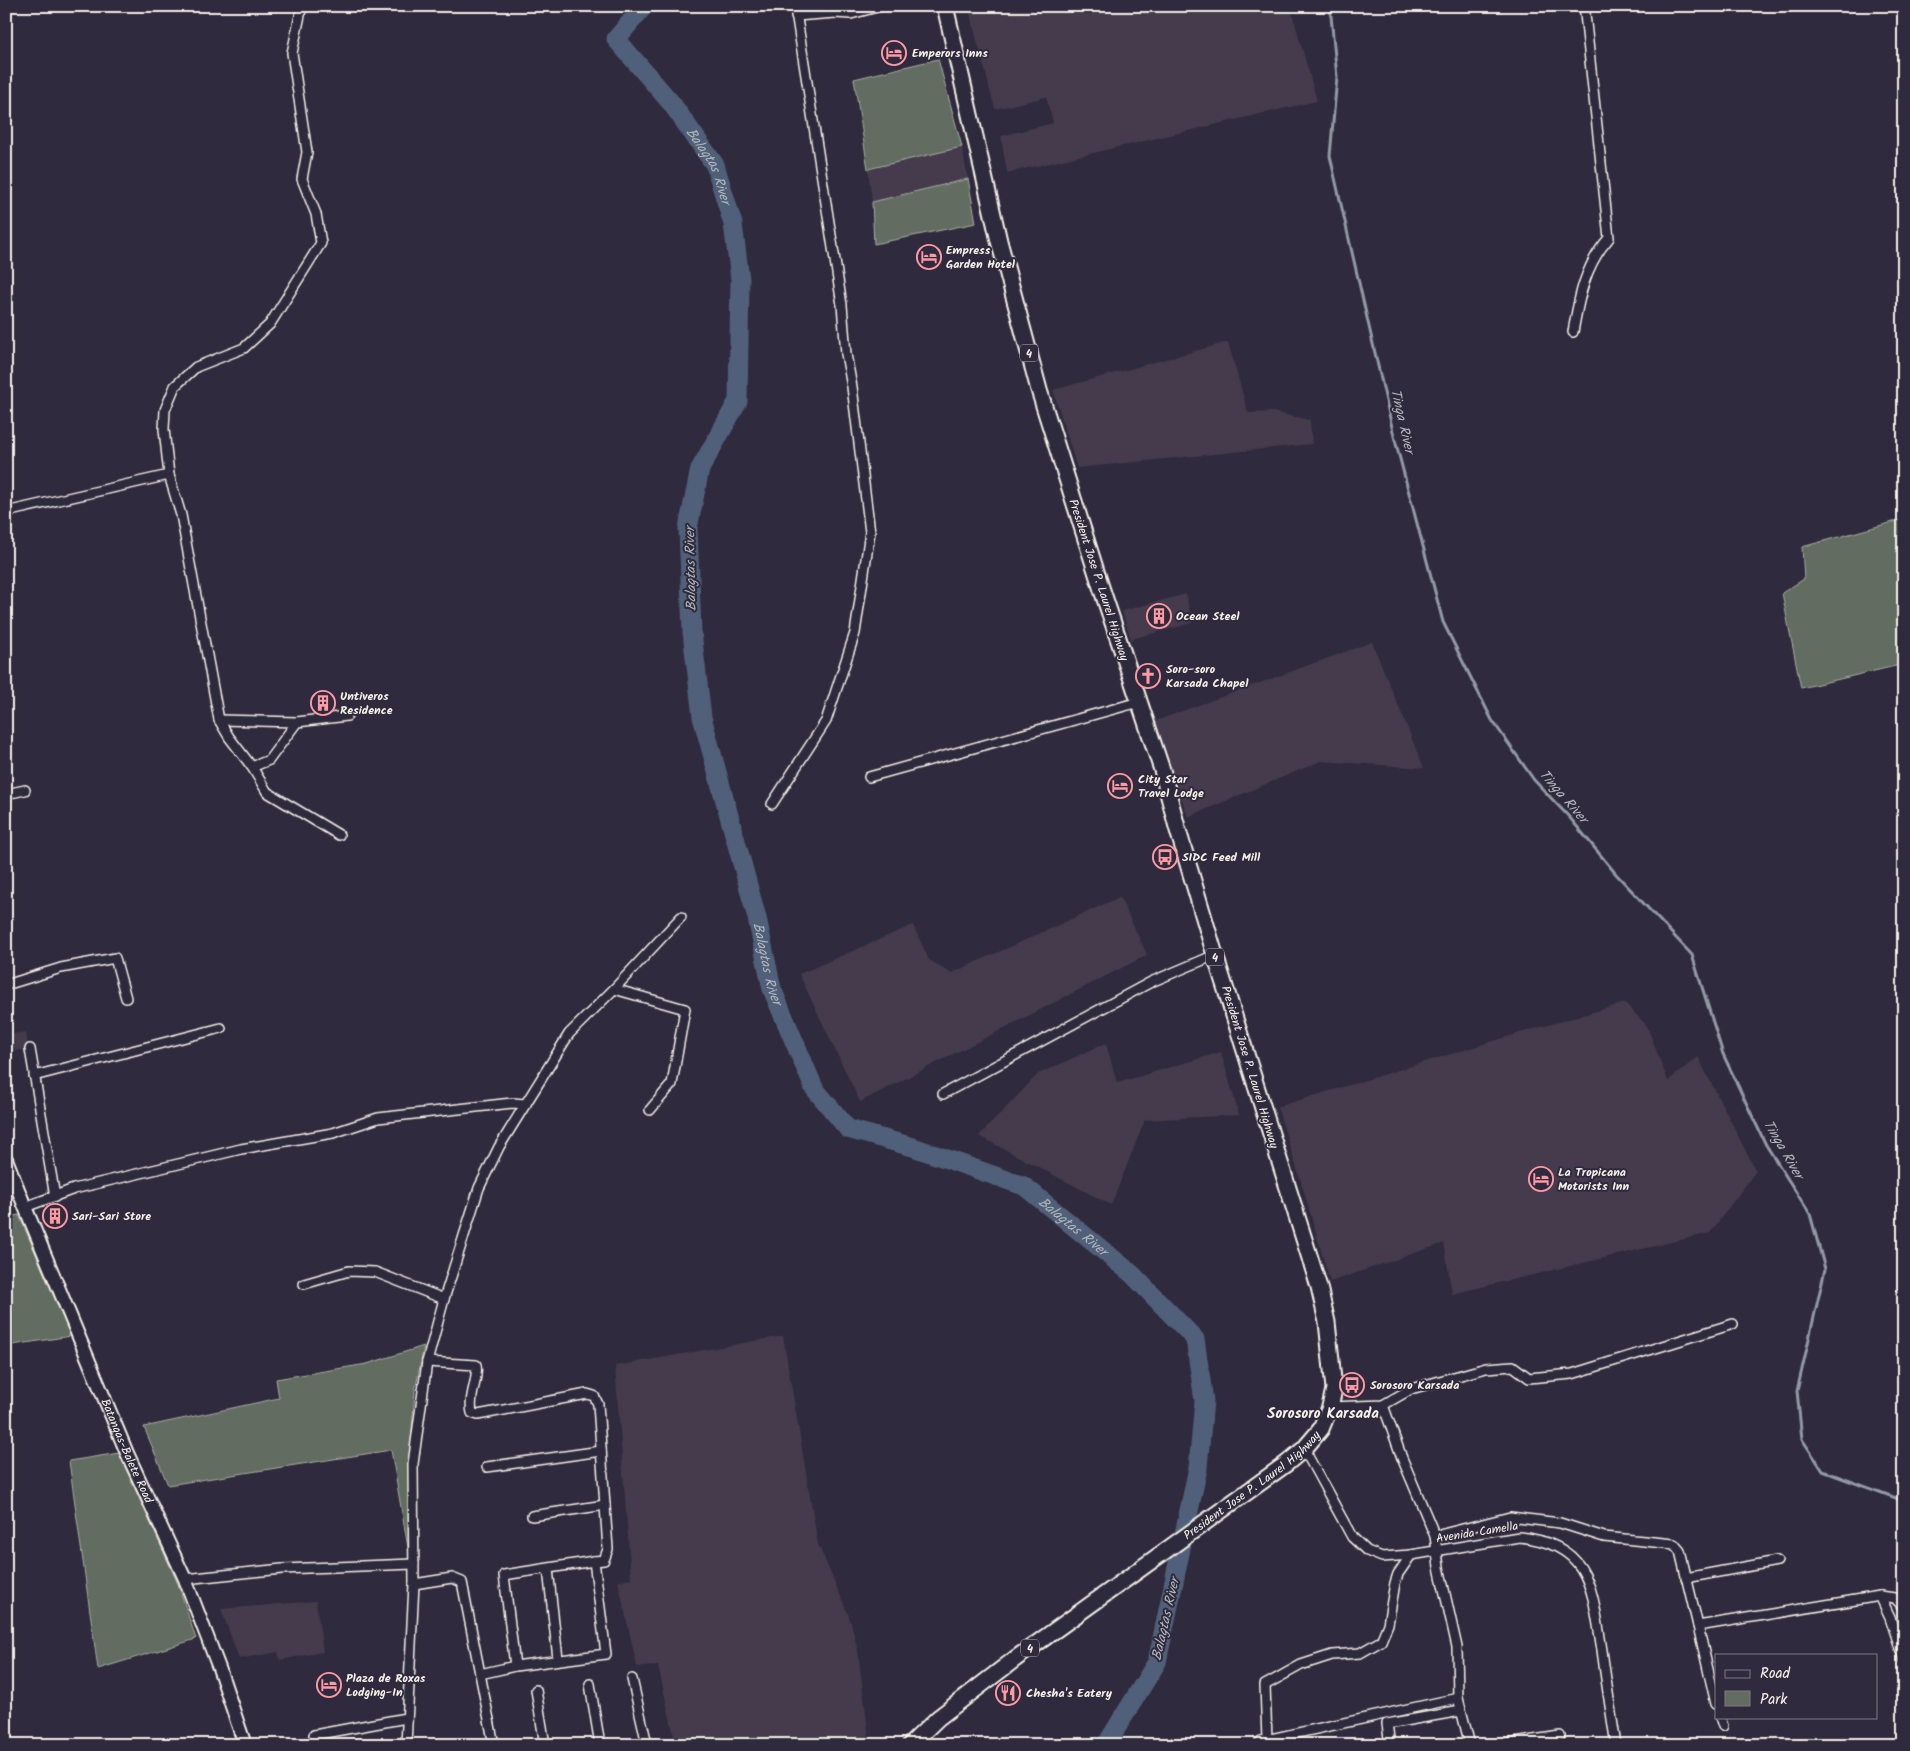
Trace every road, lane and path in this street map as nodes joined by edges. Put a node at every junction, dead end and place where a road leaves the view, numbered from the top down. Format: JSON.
{"nodes":[{"id":1,"x":302,"y":6,"type":"edge"},
{"id":2,"x":881,"y":6,"type":"edge"},
{"id":3,"x":945,"y":6,"type":"edge"},
{"id":4,"x":1586,"y":6,"type":"edge"},
{"id":5,"x":795,"y":11,"type":"edge"},
{"id":6,"x":1573,"y":332,"type":"dead end"},
{"id":7,"x":170,"y":475,"type":"junction"},
{"id":8,"x":6,"y":512,"type":"edge"},
{"id":9,"x":1139,"y":702,"type":"junction"},
{"id":10,"x":347,"y":716,"type":"dead end"},
{"id":11,"x":219,"y":720,"type":"junction"},
{"id":12,"x":297,"y":722,"type":"junction"},
{"id":13,"x":252,"y":767,"type":"junction"},
{"id":14,"x":869,"y":778,"type":"dead end"},
{"id":15,"x":25,"y":790,"type":"dead end"},
{"id":16,"x":6,"y":794,"type":"edge"},
{"id":17,"x":772,"y":804,"type":"dead end"},
{"id":18,"x":339,"y":835,"type":"dead end"},
{"id":19,"x":681,"y":917,"type":"dead end"},
{"id":20,"x":1215,"y":955,"type":"junction"},
{"id":21,"x":6,"y":984,"type":"edge"},
{"id":22,"x":614,"y":990,"type":"junction"},
{"id":23,"x":126,"y":998,"type":"dead end"},
{"id":24,"x":221,"y":1028,"type":"dead end"},
{"id":25,"x":30,"y":1049,"type":"dead end"},
{"id":26,"x":34,"y":1076,"type":"junction"},
{"id":27,"x":943,"y":1094,"type":"dead end"},
{"id":28,"x":526,"y":1104,"type":"junction"},
{"id":29,"x":650,"y":1110,"type":"dead end"},
{"id":30,"x":6,"y":1159,"type":"edge"},
{"id":31,"x":55,"y":1197,"type":"junction"},
{"id":32,"x":24,"y":1207,"type":"junction"},
{"id":33,"x":304,"y":1284,"type":"dead end"},
{"id":34,"x":444,"y":1299,"type":"junction"},
{"id":35,"x":1733,"y":1324,"type":"dead end"},
{"id":36,"x":427,"y":1362,"type":"junction"},
{"id":37,"x":1383,"y":1405,"type":"junction"},
{"id":38,"x":1330,"y":1407,"type":"junction"},
{"id":39,"x":1304,"y":1449,"type":"junction"},
{"id":40,"x":600,"y":1451,"type":"junction"},
{"id":41,"x":487,"y":1468,"type":"dead end"},
{"id":42,"x":605,"y":1505,"type":"junction"},
{"id":43,"x":532,"y":1516,"type":"dead end"},
{"id":44,"x":1435,"y":1536,"type":"junction"},
{"id":45,"x":1438,"y":1551,"type":"junction"},
{"id":46,"x":1411,"y":1555,"type":"junction"},
{"id":47,"x":1777,"y":1560,"type":"dead end"},
{"id":48,"x":594,"y":1561,"type":"junction"},
{"id":49,"x":414,"y":1564,"type":"junction"},
{"id":50,"x":548,"y":1569,"type":"junction"},
{"id":51,"x":185,"y":1578,"type":"junction"},
{"id":52,"x":1686,"y":1578,"type":"junction"},
{"id":53,"x":414,"y":1584,"type":"junction"},
{"id":54,"x":1880,"y":1596,"type":"junction"},
{"id":55,"x":1904,"y":1608,"type":"edge"},
{"id":56,"x":1698,"y":1626,"type":"junction"},
{"id":57,"x":558,"y":1659,"type":"junction"},
{"id":58,"x":1904,"y":1660,"type":"edge"},
{"id":59,"x":515,"y":1666,"type":"junction"},
{"id":60,"x":480,"y":1674,"type":"junction"},
{"id":61,"x":632,"y":1679,"type":"dead end"},
{"id":62,"x":590,"y":1684,"type":"dead end"},
{"id":63,"x":536,"y":1690,"type":"dead end"},
{"id":64,"x":1458,"y":1698,"type":"junction"},
{"id":65,"x":1715,"y":1700,"type":"edge"},
{"id":66,"x":1461,"y":1711,"type":"junction"},
{"id":67,"x":406,"y":1718,"type":"junction"},
{"id":68,"x":314,"y":1735,"type":"dead end"},
{"id":69,"x":1560,"y":1736,"type":"dead end"},
{"id":70,"x":1267,"y":1740,"type":"junction"},
{"id":71,"x":245,"y":1745,"type":"edge"},
{"id":72,"x":406,"y":1745,"type":"edge"},
{"id":73,"x":494,"y":1745,"type":"edge"},
{"id":74,"x":545,"y":1745,"type":"edge"},
{"id":75,"x":600,"y":1745,"type":"edge"},
{"id":76,"x":645,"y":1745,"type":"edge"},
{"id":77,"x":910,"y":1745,"type":"edge"},
{"id":78,"x":1258,"y":1745,"type":"edge"},
{"id":79,"x":1390,"y":1745,"type":"edge"},
{"id":80,"x":1470,"y":1745,"type":"edge"},
{"id":81,"x":1501,"y":1745,"type":"edge"},
{"id":82,"x":1616,"y":1745,"type":"edge"}],
"edges":[{"from":1,"to":7,"type":"street"},
{"from":2,"to":5,"type":"street"},
{"from":3,"to":9,"type":"highway","name":"President Jose P. Laurel Highway","number":"4"},
{"from":4,"to":6,"type":"street"},
{"from":5,"to":17,"type":"street"},
{"from":7,"to":8,"type":"street"},
{"from":7,"to":11,"type":"street"},
{"from":9,"to":14,"type":"street"},
{"from":9,"to":20,"type":"highway","name":"President Jose P. Laurel Highway","number":"4"},
{"from":10,"to":12,"type":"street"},
{"from":11,"to":12,"type":"street"},
{"from":11,"to":13,"type":"street"},
{"from":12,"to":13,"type":"street"},
{"from":13,"to":18,"type":"street"},
{"from":15,"to":16,"type":"street"},
{"from":19,"to":22,"type":"street"},
{"from":20,"to":27,"type":"street"},
{"from":20,"to":38,"type":"highway","name":"President Jose P. Laurel Highway","number":"4"},
{"from":21,"to":23,"type":"street"},
{"from":22,"to":28,"type":"street"},
{"from":22,"to":29,"type":"street"},
{"from":24,"to":26,"type":"street"},
{"from":25,"to":26,"type":"street"},
{"from":26,"to":31,"type":"street"},
{"from":28,"to":31,"type":"street"},
{"from":28,"to":34,"type":"street"},
{"from":30,"to":32,"type":"main road","name":"Batangas-Balete Road"},
{"from":31,"to":32,"type":"street"},
{"from":32,"to":51,"type":"main road","name":"Batangas-Balete Road"},
{"from":33,"to":34,"type":"street"},
{"from":34,"to":36,"type":"street"},
{"from":35,"to":37,"type":"street"},
{"from":36,"to":40,"type":"street"},
{"from":36,"to":49,"type":"street"},
{"from":37,"to":38,"type":"street"},
{"from":37,"to":44,"type":"street"},
{"from":38,"to":39,"type":"highway","name":"President Jose P. Laurel Highway","number":"4"},
{"from":39,"to":46,"type":"street","name":"Avenida Camella"},
{"from":39,"to":77,"type":"highway","name":"President Jose P. Laurel Highway","number":"4"},
{"from":40,"to":41,"type":"street"},
{"from":40,"to":42,"type":"street"},
{"from":42,"to":43,"type":"street"},
{"from":42,"to":48,"type":"street"},
{"from":44,"to":45,"type":"street"},
{"from":44,"to":52,"type":"street"},
{"from":45,"to":46,"type":"street","name":"Avenida Camella"},
{"from":45,"to":64,"type":"street"},
{"from":45,"to":82,"type":"street","name":"Avenida Camella"},
{"from":46,"to":70,"type":"street"},
{"from":47,"to":52,"type":"street"},
{"from":48,"to":50,"type":"street"},
{"from":48,"to":57,"type":"street"},
{"from":49,"to":51,"type":"street"},
{"from":49,"to":53,"type":"street"},
{"from":50,"to":57,"type":"street"},
{"from":50,"to":59,"type":"street"},
{"from":51,"to":71,"type":"main road","name":"Batangas-Balete Road"},
{"from":52,"to":56,"type":"street"},
{"from":53,"to":60,"type":"street"},
{"from":53,"to":67,"type":"street"},
{"from":54,"to":55,"type":"street"},
{"from":54,"to":56,"type":"street"},
{"from":54,"to":58,"type":"street"},
{"from":56,"to":65,"type":"street"},
{"from":57,"to":59,"type":"street"},
{"from":59,"to":60,"type":"street"},
{"from":60,"to":73,"type":"street"},
{"from":61,"to":76,"type":"street"},
{"from":62,"to":75,"type":"street"},
{"from":63,"to":74,"type":"street"},
{"from":64,"to":66,"type":"street"},
{"from":64,"to":70,"type":"street"},
{"from":66,"to":79,"type":"street"},
{"from":66,"to":80,"type":"street"},
{"from":67,"to":68,"type":"street"},
{"from":67,"to":72,"type":"street"},
{"from":69,"to":81,"type":"street"},
{"from":70,"to":78,"type":"street"}]}
